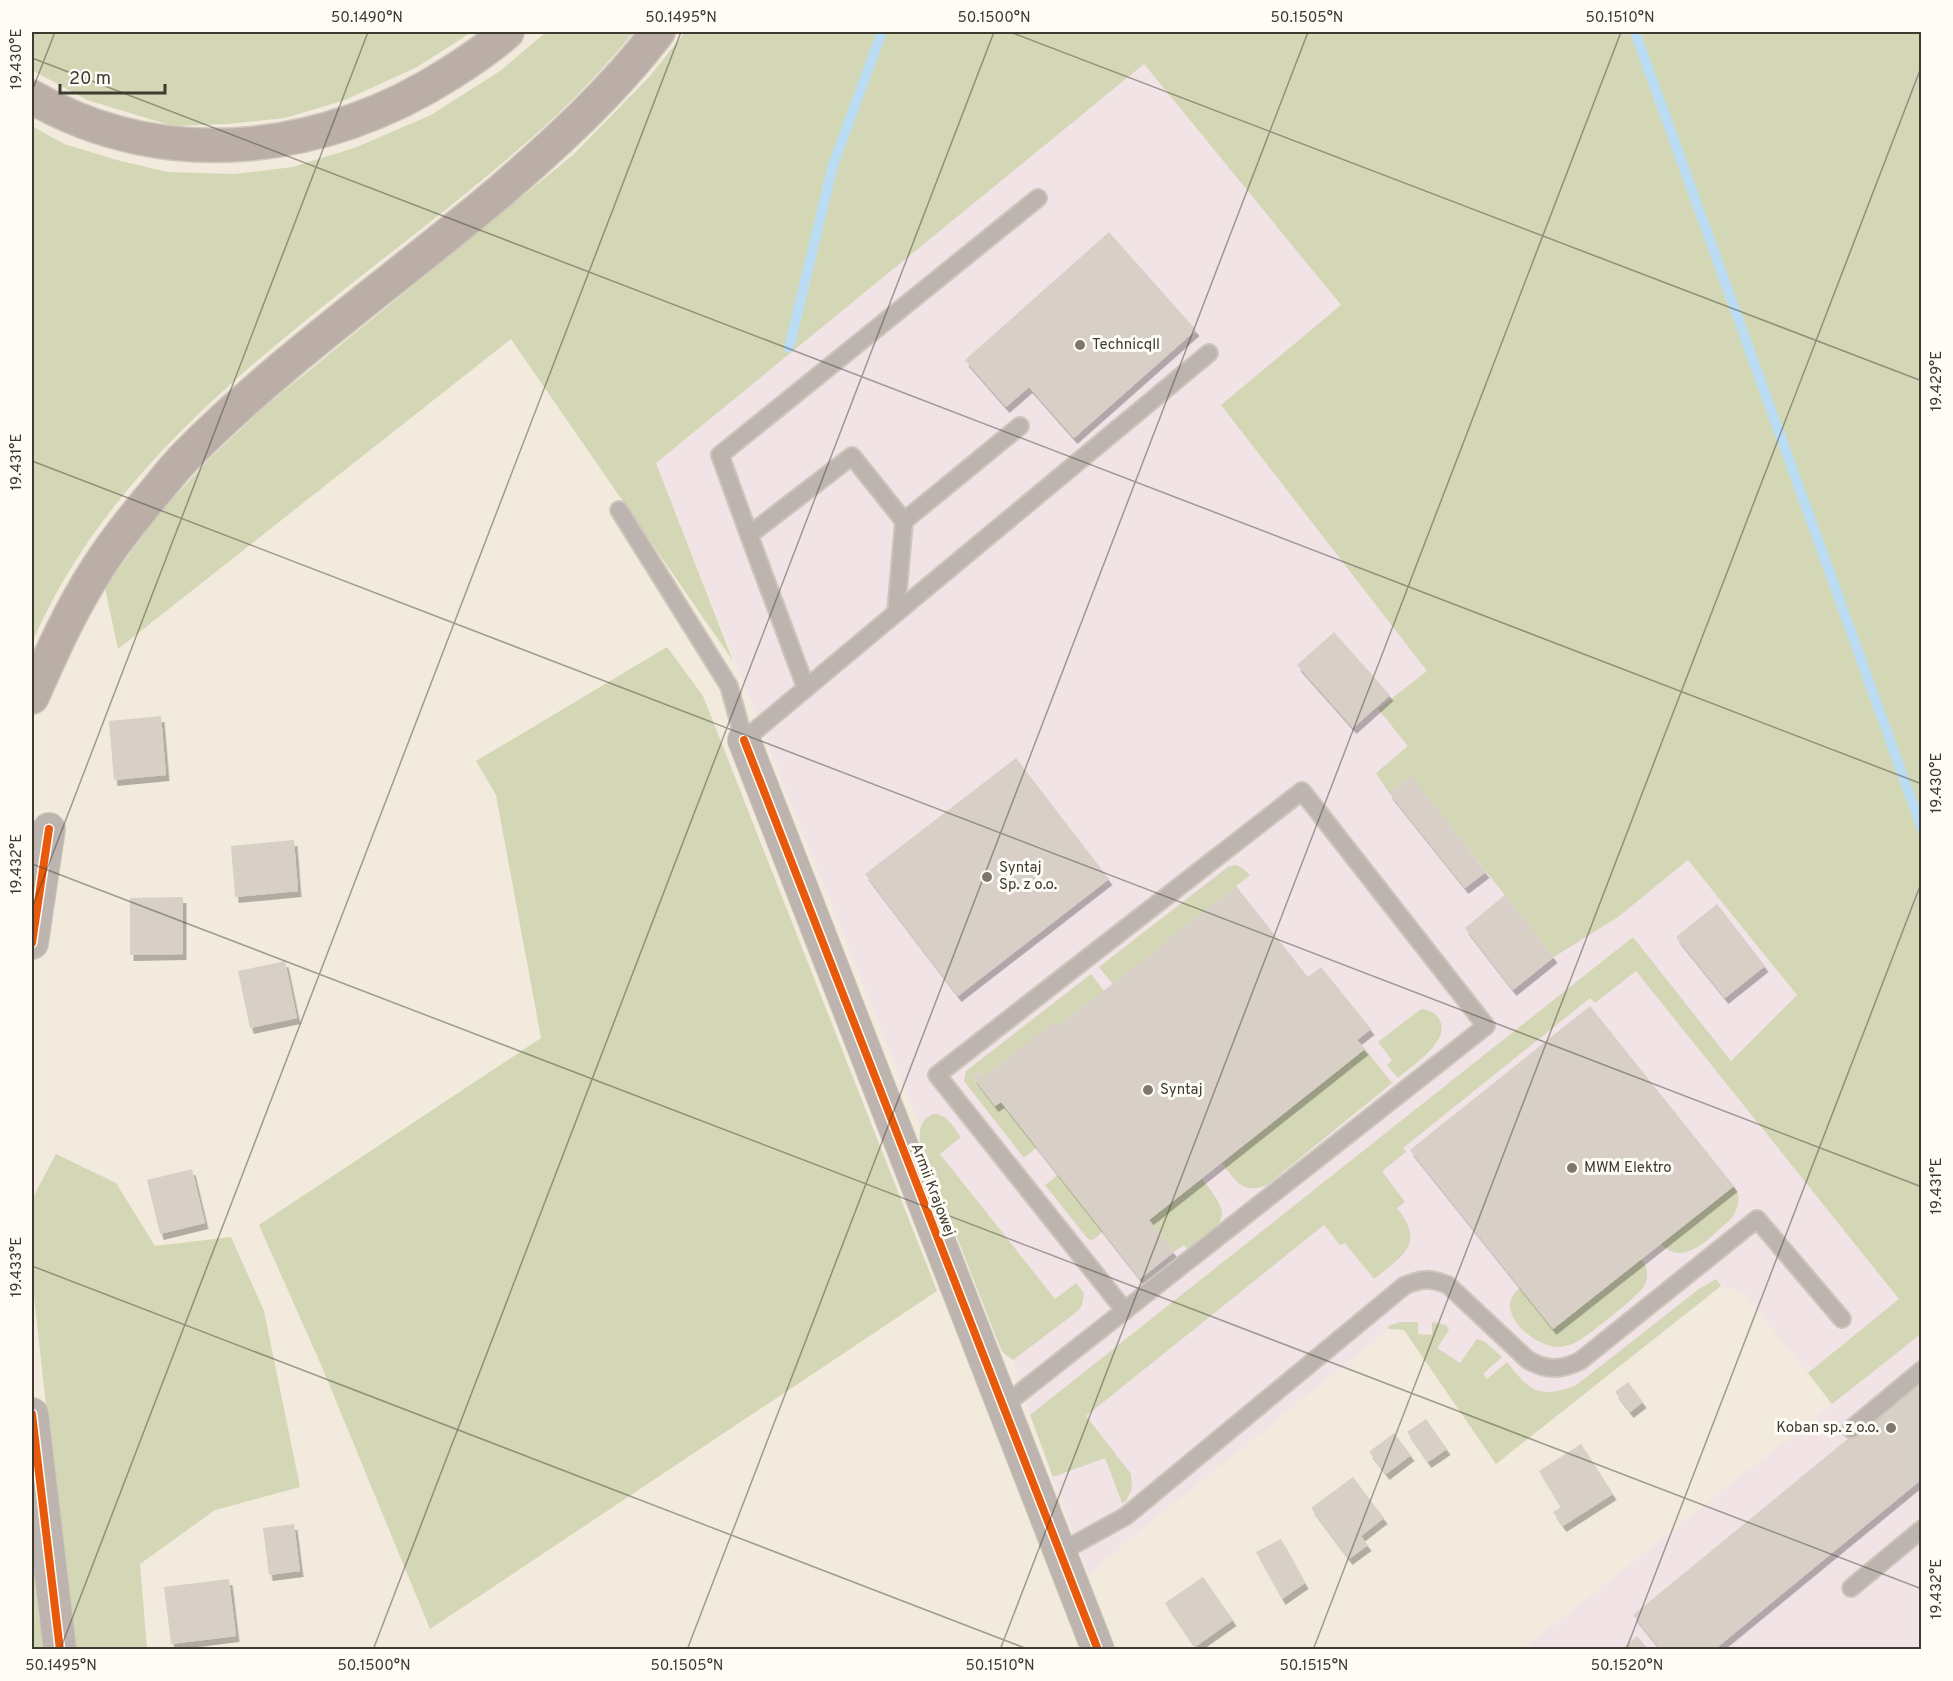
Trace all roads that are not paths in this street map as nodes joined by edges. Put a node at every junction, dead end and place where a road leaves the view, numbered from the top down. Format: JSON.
{"nodes":[{"id":1,"x":507,"y":32,"type":"edge"},
{"id":2,"x":658,"y":32,"type":"edge"},
{"id":3,"x":32,"y":97,"type":"edge"},
{"id":4,"x":1038,"y":198,"type":"dead end"},
{"id":5,"x":1209,"y":352,"type":"dead end"},
{"id":6,"x":1020,"y":426,"type":"dead end"},
{"id":7,"x":619,"y":510,"type":"dead end"},
{"id":8,"x":904,"y":521,"type":"junction"},
{"id":9,"x":749,"y":535,"type":"junction"},
{"id":10,"x":896,"y":613,"type":"junction"},
{"id":11,"x":806,"y":688,"type":"junction"},
{"id":12,"x":32,"y":697,"type":"edge"},
{"id":13,"x":744,"y":740,"type":"junction"},
{"id":14,"x":49,"y":829,"type":"dead end"},
{"id":15,"x":32,"y":943,"type":"edge"},
{"id":16,"x":1125,"y":1311,"type":"junction"},
{"id":17,"x":1842,"y":1319,"type":"dead end"},
{"id":18,"x":1922,"y":1370,"type":"edge"},
{"id":19,"x":1002,"y":1407,"type":"junction"},
{"id":20,"x":32,"y":1414,"type":"edge"},
{"id":21,"x":1851,"y":1429,"type":"dead end"},
{"id":22,"x":1922,"y":1529,"type":"edge"},
{"id":23,"x":1059,"y":1553,"type":"junction"},
{"id":24,"x":1851,"y":1588,"type":"dead end"},
{"id":25,"x":60,"y":1650,"type":"edge"},
{"id":26,"x":1098,"y":1650,"type":"edge"}],
"edges":[{"from":1,"to":3,"type":"highway"},
{"from":2,"to":12,"type":"highway"},
{"from":4,"to":9,"type":"lane"},
{"from":5,"to":10,"type":"lane"},
{"from":6,"to":8,"type":"lane"},
{"from":7,"to":13,"type":"lane"},
{"from":8,"to":9,"type":"lane"},
{"from":8,"to":10,"type":"lane"},
{"from":9,"to":11,"type":"lane"},
{"from":10,"to":11,"type":"lane"},
{"from":11,"to":13,"type":"lane"},
{"from":13,"to":19,"type":"street","name":"Armii Krajowej"},
{"from":14,"to":15,"type":"street"},
{"from":16,"to":16,"type":"lane"},
{"from":16,"to":19,"type":"lane"},
{"from":17,"to":23,"type":"lane"},
{"from":18,"to":21,"type":"lane"},
{"from":19,"to":23,"type":"street","name":"Armii Krajowej"},
{"from":20,"to":25,"type":"street"},
{"from":22,"to":24,"type":"lane"},
{"from":23,"to":26,"type":"street","name":"Armii Krajowej"}]}
